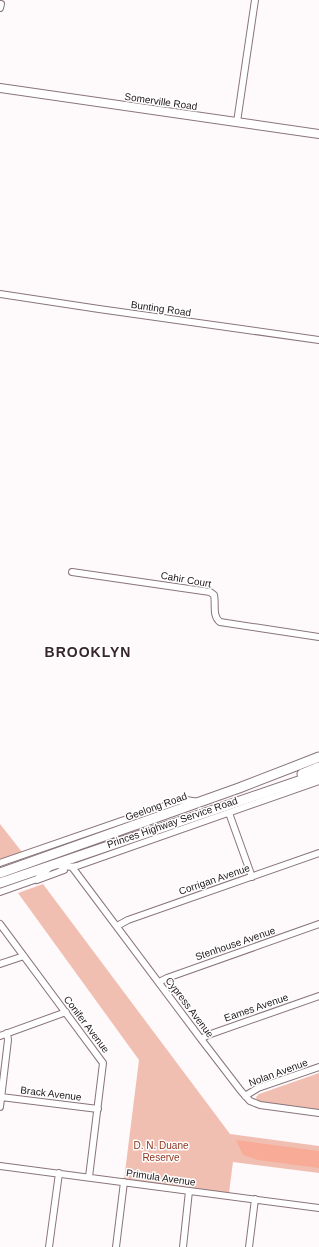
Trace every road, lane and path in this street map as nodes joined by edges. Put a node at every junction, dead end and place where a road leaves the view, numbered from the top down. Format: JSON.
{"nodes":[{"id":1,"x":255,"y":0,"type":"edge"},
{"id":2,"x":0,"y":88,"type":"edge"},
{"id":3,"x":237,"y":122,"type":"junction"},
{"id":4,"x":319,"y":134,"type":"edge"},
{"id":5,"x":0,"y":294,"type":"edge"},
{"id":6,"x":319,"y":340,"type":"edge"},
{"id":7,"x":72,"y":572,"type":"dead end"},
{"id":8,"x":319,"y":637,"type":"edge"},
{"id":9,"x":319,"y":757,"type":"edge"},
{"id":10,"x":319,"y":767,"type":"edge"},
{"id":11,"x":319,"y":774,"type":"edge"},
{"id":12,"x":319,"y":781,"type":"edge"},
{"id":13,"x":270,"y":790,"type":"junction"},
{"id":14,"x":217,"y":796,"type":"junction"},
{"id":15,"x":200,"y":802,"type":"junction"},
{"id":16,"x":222,"y":807,"type":"junction"},
{"id":17,"x":229,"y":813,"type":"junction"},
{"id":18,"x":160,"y":828,"type":"junction"},
{"id":19,"x":150,"y":840,"type":"junction"},
{"id":20,"x":319,"y":853,"type":"edge"},
{"id":21,"x":0,"y":863,"type":"edge"},
{"id":22,"x":54,"y":864,"type":"junction"},
{"id":23,"x":72,"y":867,"type":"junction"},
{"id":24,"x":64,"y":870,"type":"dead end"},
{"id":25,"x":0,"y":874,"type":"edge"},
{"id":26,"x":252,"y":877,"type":"junction"},
{"id":27,"x":36,"y":880,"type":"junction"},
{"id":28,"x":0,"y":883,"type":"edge"},
{"id":29,"x":0,"y":892,"type":"edge"},
{"id":30,"x":0,"y":924,"type":"edge"},
{"id":31,"x":319,"y":924,"type":"edge"},
{"id":32,"x":117,"y":926,"type":"junction"},
{"id":33,"x":24,"y":956,"type":"junction"},
{"id":34,"x":0,"y":964,"type":"edge"},
{"id":35,"x":159,"y":982,"type":"junction"},
{"id":36,"x":319,"y":996,"type":"edge"},
{"id":37,"x":66,"y":1012,"type":"junction"},
{"id":38,"x":7,"y":1033,"type":"junction"},
{"id":39,"x":0,"y":1036,"type":"edge"},
{"id":40,"x":201,"y":1039,"type":"junction"},
{"id":41,"x":319,"y":1067,"type":"edge"},
{"id":42,"x":245,"y":1096,"type":"junction"},
{"id":43,"x":1,"y":1097,"type":"junction"},
{"id":44,"x":0,"y":1107,"type":"edge"},
{"id":45,"x":98,"y":1109,"type":"junction"},
{"id":46,"x":319,"y":1113,"type":"edge"},
{"id":47,"x":0,"y":1166,"type":"edge"},
{"id":48,"x":58,"y":1174,"type":"junction"},
{"id":49,"x":89,"y":1177,"type":"junction"},
{"id":50,"x":124,"y":1182,"type":"junction"},
{"id":51,"x":190,"y":1191,"type":"junction"},
{"id":52,"x":255,"y":1199,"type":"junction"},
{"id":53,"x":319,"y":1208,"type":"edge"},
{"id":54,"x":49,"y":1247,"type":"edge"},
{"id":55,"x":116,"y":1247,"type":"edge"},
{"id":56,"x":182,"y":1247,"type":"edge"},
{"id":57,"x":249,"y":1247,"type":"edge"}],
"edges":[{"from":1,"to":3,"type":"street"},
{"from":2,"to":3,"type":"main road","name":"Somerville Road"},
{"from":3,"to":4,"type":"main road","name":"Somerville Road"},
{"from":5,"to":6,"type":"street","name":"Bunting Road"},
{"from":7,"to":8,"type":"street","name":"Cahir Court"},
{"from":9,"to":14,"type":"highway","name":"Geelong Road"},
{"from":10,"to":13,"type":"highway"},
{"from":11,"to":13,"type":"highway"},
{"from":12,"to":17,"type":"street","name":"Princes Highway Service Road"},
{"from":13,"to":16,"type":"highway"},
{"from":14,"to":15,"type":"highway","name":"Geelong Road"},
{"from":14,"to":16,"type":"highway"},
{"from":15,"to":21,"type":"street","name":"Princes Highway Service Road"},
{"from":15,"to":25,"type":"highway","name":"Geelong Road"},
{"from":16,"to":18,"type":"highway"},
{"from":17,"to":19,"type":"street","name":"Princes Highway Service Road"},
{"from":17,"to":26,"type":"street"},
{"from":18,"to":19,"type":"street"},
{"from":18,"to":22,"type":"highway"},
{"from":19,"to":23,"type":"street","name":"Princes Highway Service Road"},
{"from":20,"to":26,"type":"street","name":"Corrigan Avenue"},
{"from":22,"to":23,"type":"street","name":"Princes Highway Service Road"},
{"from":22,"to":27,"type":"street"},
{"from":22,"to":28,"type":"highway"},
{"from":23,"to":32,"type":"street","name":"Cypress Avenue"},
{"from":24,"to":27,"type":"street"},
{"from":26,"to":32,"type":"street","name":"Corrigan Avenue"},
{"from":27,"to":29,"type":"street"},
{"from":30,"to":33,"type":"street","name":"Conifer Avenue"},
{"from":31,"to":35,"type":"street","name":"Stenhouse Avenue"},
{"from":32,"to":35,"type":"street","name":"Cypress Avenue"},
{"from":33,"to":34,"type":"street"},
{"from":33,"to":37,"type":"street","name":"Conifer Avenue"},
{"from":35,"to":40,"type":"street","name":"Cypress Avenue"},
{"from":36,"to":40,"type":"street","name":"Eames Avenue"},
{"from":37,"to":38,"type":"street"},
{"from":37,"to":45,"type":"street","name":"Conifer Avenue"},
{"from":38,"to":39,"type":"street"},
{"from":38,"to":43,"type":"street"},
{"from":40,"to":42,"type":"street","name":"Cypress Avenue"},
{"from":41,"to":42,"type":"street","name":"Nolan Avenue"},
{"from":42,"to":46,"type":"street","name":"Cypress Avenue"},
{"from":43,"to":44,"type":"street"},
{"from":43,"to":45,"type":"street","name":"Brack Avenue"},
{"from":45,"to":49,"type":"street","name":"Conifer Avenue"},
{"from":47,"to":48,"type":"street","name":"Primula Avenue"},
{"from":48,"to":49,"type":"street","name":"Primula Avenue"},
{"from":48,"to":54,"type":"street"},
{"from":49,"to":50,"type":"street","name":"Primula Avenue"},
{"from":50,"to":51,"type":"street","name":"Primula Avenue"},
{"from":50,"to":55,"type":"street"},
{"from":51,"to":52,"type":"street","name":"Primula Avenue"},
{"from":51,"to":56,"type":"street"},
{"from":52,"to":53,"type":"street","name":"Primula Avenue"},
{"from":52,"to":57,"type":"street"}]}
